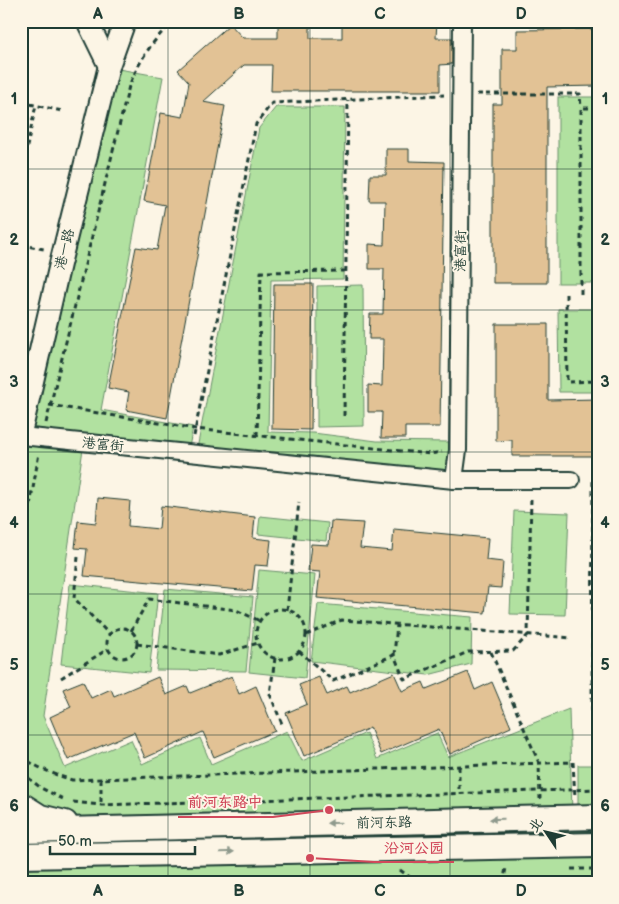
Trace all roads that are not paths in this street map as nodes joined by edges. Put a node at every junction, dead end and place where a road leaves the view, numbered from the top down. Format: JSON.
{"nodes":[{"id":1,"x":87,"y":21,"type":"edge"},
{"id":2,"x":125,"y":21,"type":"edge"},
{"id":3,"x":462,"y":21,"type":"edge"},
{"id":4,"x":109,"y":66,"type":"junction"},
{"id":5,"x":21,"y":434,"type":"edge"},
{"id":6,"x":454,"y":480,"type":"junction"},
{"id":7,"x":571,"y":480,"type":"dead end"},
{"id":8,"x":21,"y":806,"type":"edge"},
{"id":9,"x":587,"y":817,"type":"edge"},
{"id":10,"x":114,"y":828,"type":"junction"},
{"id":11,"x":21,"y":831,"type":"edge"},
{"id":12,"x":598,"y":845,"type":"edge"},
{"id":13,"x":21,"y":856,"type":"edge"}],
"edges":[{"from":1,"to":4,"type":"street"},
{"from":2,"to":4,"type":"street","name":"港一路"},
{"from":3,"to":6,"type":"street","name":"港富街"},
{"from":4,"to":5,"type":"street","name":"港一路"},
{"from":5,"to":6,"type":"street","name":"港富街"},
{"from":6,"to":7,"type":"street","name":"港富街"},
{"from":8,"to":10,"type":"main road"},
{"from":9,"to":10,"type":"main road","name":"前河东路","one_way":true},
{"from":10,"to":11,"type":"main road","name":"前河东路"},
{"from":13,"to":12,"type":"main road","name":"前河东路","one_way":true}]}
